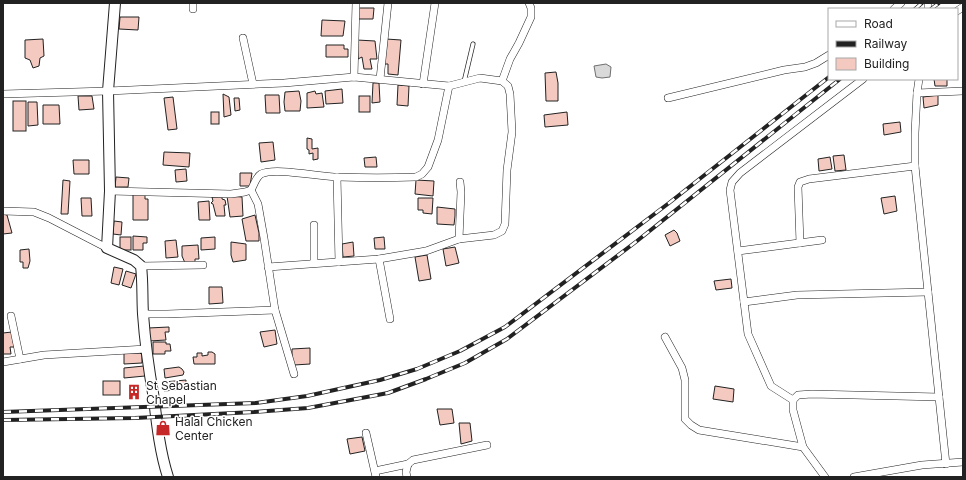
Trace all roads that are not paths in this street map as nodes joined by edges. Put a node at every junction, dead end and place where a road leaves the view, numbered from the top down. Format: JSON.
{"nodes":[{"id":1,"x":115,"y":3,"type":"edge"},
{"id":2,"x":356,"y":3,"type":"edge"},
{"id":3,"x":388,"y":3,"type":"edge"},
{"id":4,"x":436,"y":3,"type":"edge"},
{"id":5,"x":529,"y":3,"type":"edge"},
{"id":6,"x":243,"y":38,"type":"dead end"},
{"id":7,"x":473,"y":44,"type":"dead end"},
{"id":8,"x":828,"y":56,"type":"edge"},
{"id":9,"x":354,"y":77,"type":"junction"},
{"id":10,"x":380,"y":79,"type":"junction"},
{"id":11,"x":862,"y":80,"type":"edge"},
{"id":12,"x":919,"y":80,"type":"edge"},
{"id":13,"x":502,"y":81,"type":"junction"},
{"id":14,"x":464,"y":82,"type":"junction"},
{"id":15,"x":253,"y":84,"type":"junction"},
{"id":16,"x":423,"y":84,"type":"junction"},
{"id":17,"x":449,"y":86,"type":"junction"},
{"id":18,"x":108,"y":91,"type":"junction"},
{"id":19,"x":963,"y":91,"type":"edge"},
{"id":20,"x":917,"y":93,"type":"junction"},
{"id":21,"x":3,"y":94,"type":"edge"},
{"id":22,"x":668,"y":98,"type":"dead end"},
{"id":23,"x":915,"y":166,"type":"junction"},
{"id":24,"x":337,"y":177,"type":"junction"},
{"id":25,"x":460,"y":182,"type":"dead end"},
{"id":26,"x":251,"y":190,"type":"junction"},
{"id":27,"x":110,"y":191,"type":"junction"},
{"id":28,"x":3,"y":211,"type":"edge"},
{"id":29,"x":314,"y":225,"type":"dead end"},
{"id":30,"x":459,"y":239,"type":"junction"},
{"id":31,"x":822,"y":240,"type":"dead end"},
{"id":32,"x":800,"y":243,"type":"junction"},
{"id":33,"x":107,"y":248,"type":"junction"},
{"id":34,"x":738,"y":251,"type":"junction"},
{"id":35,"x":379,"y":259,"type":"junction"},
{"id":36,"x":339,"y":262,"type":"junction"},
{"id":37,"x":314,"y":264,"type":"junction"},
{"id":38,"x":203,"y":265,"type":"dead end"},
{"id":39,"x":141,"y":266,"type":"junction"},
{"id":40,"x":268,"y":267,"type":"junction"},
{"id":41,"x":928,"y":292,"type":"junction"},
{"id":42,"x":744,"y":302,"type":"junction"},
{"id":43,"x":275,"y":310,"type":"junction"},
{"id":44,"x":143,"y":314,"type":"junction"},
{"id":45,"x":11,"y":316,"type":"dead end"},
{"id":46,"x":390,"y":319,"type":"dead end"},
{"id":47,"x":665,"y":337,"type":"dead end"},
{"id":48,"x":146,"y":349,"type":"junction"},
{"id":49,"x":20,"y":359,"type":"junction"},
{"id":50,"x":3,"y":362,"type":"edge"},
{"id":51,"x":294,"y":374,"type":"dead end"},
{"id":52,"x":939,"y":397,"type":"junction"},
{"id":53,"x":793,"y":400,"type":"junction"},
{"id":54,"x":366,"y":433,"type":"dead end"},
{"id":55,"x":488,"y":445,"type":"dead end"},
{"id":56,"x":803,"y":448,"type":"junction"},
{"id":57,"x":963,"y":462,"type":"edge"},
{"id":58,"x":408,"y":464,"type":"junction"},
{"id":59,"x":946,"y":464,"type":"junction"},
{"id":60,"x":376,"y":474,"type":"edge"},
{"id":61,"x":168,"y":477,"type":"edge"},
{"id":62,"x":407,"y":477,"type":"edge"},
{"id":63,"x":825,"y":477,"type":"edge"},
{"id":64,"x":854,"y":477,"type":"edge"}],
"edges":[{"from":1,"to":18,"type":"street"},
{"from":2,"to":9,"type":"street"},
{"from":3,"to":10,"type":"street"},
{"from":4,"to":16,"type":"street"},
{"from":5,"to":13,"type":"street"},
{"from":6,"to":15,"type":"street"},
{"from":7,"to":14,"type":"lane"},
{"from":8,"to":22,"type":"street"},
{"from":9,"to":10,"type":"street"},
{"from":9,"to":15,"type":"street"},
{"from":10,"to":16,"type":"street"},
{"from":11,"to":34,"type":"street"},
{"from":12,"to":20,"type":"street"},
{"from":13,"to":14,"type":"street"},
{"from":13,"to":30,"type":"street"},
{"from":14,"to":17,"type":"street"},
{"from":15,"to":18,"type":"street"},
{"from":16,"to":17,"type":"street"},
{"from":17,"to":24,"type":"street"},
{"from":18,"to":21,"type":"street"},
{"from":18,"to":27,"type":"street"},
{"from":19,"to":20,"type":"street"},
{"from":20,"to":23,"type":"street"},
{"from":23,"to":32,"type":"street"},
{"from":23,"to":41,"type":"street"},
{"from":24,"to":26,"type":"street"},
{"from":24,"to":36,"type":"street"},
{"from":25,"to":30,"type":"street"},
{"from":26,"to":27,"type":"street"},
{"from":26,"to":40,"type":"street"},
{"from":27,"to":33,"type":"street"},
{"from":28,"to":33,"type":"street"},
{"from":29,"to":37,"type":"street"},
{"from":30,"to":35,"type":"street"},
{"from":31,"to":32,"type":"street"},
{"from":32,"to":34,"type":"street"},
{"from":33,"to":39,"type":"street"},
{"from":34,"to":42,"type":"street"},
{"from":35,"to":36,"type":"street"},
{"from":35,"to":46,"type":"street"},
{"from":36,"to":37,"type":"street"},
{"from":37,"to":40,"type":"street"},
{"from":38,"to":39,"type":"street"},
{"from":39,"to":44,"type":"street"},
{"from":40,"to":43,"type":"street"},
{"from":41,"to":42,"type":"street"},
{"from":41,"to":52,"type":"street"},
{"from":42,"to":53,"type":"street"},
{"from":43,"to":44,"type":"street"},
{"from":43,"to":51,"type":"street"},
{"from":44,"to":48,"type":"street"},
{"from":45,"to":49,"type":"street"},
{"from":47,"to":56,"type":"street"},
{"from":48,"to":49,"type":"street"},
{"from":48,"to":61,"type":"street"},
{"from":49,"to":50,"type":"street"},
{"from":52,"to":53,"type":"street"},
{"from":52,"to":59,"type":"street"},
{"from":53,"to":56,"type":"street"},
{"from":54,"to":60,"type":"street"},
{"from":55,"to":58,"type":"street"},
{"from":56,"to":63,"type":"street"},
{"from":57,"to":59,"type":"street"},
{"from":58,"to":60,"type":"street"},
{"from":58,"to":62,"type":"street"},
{"from":59,"to":64,"type":"street"}]}
